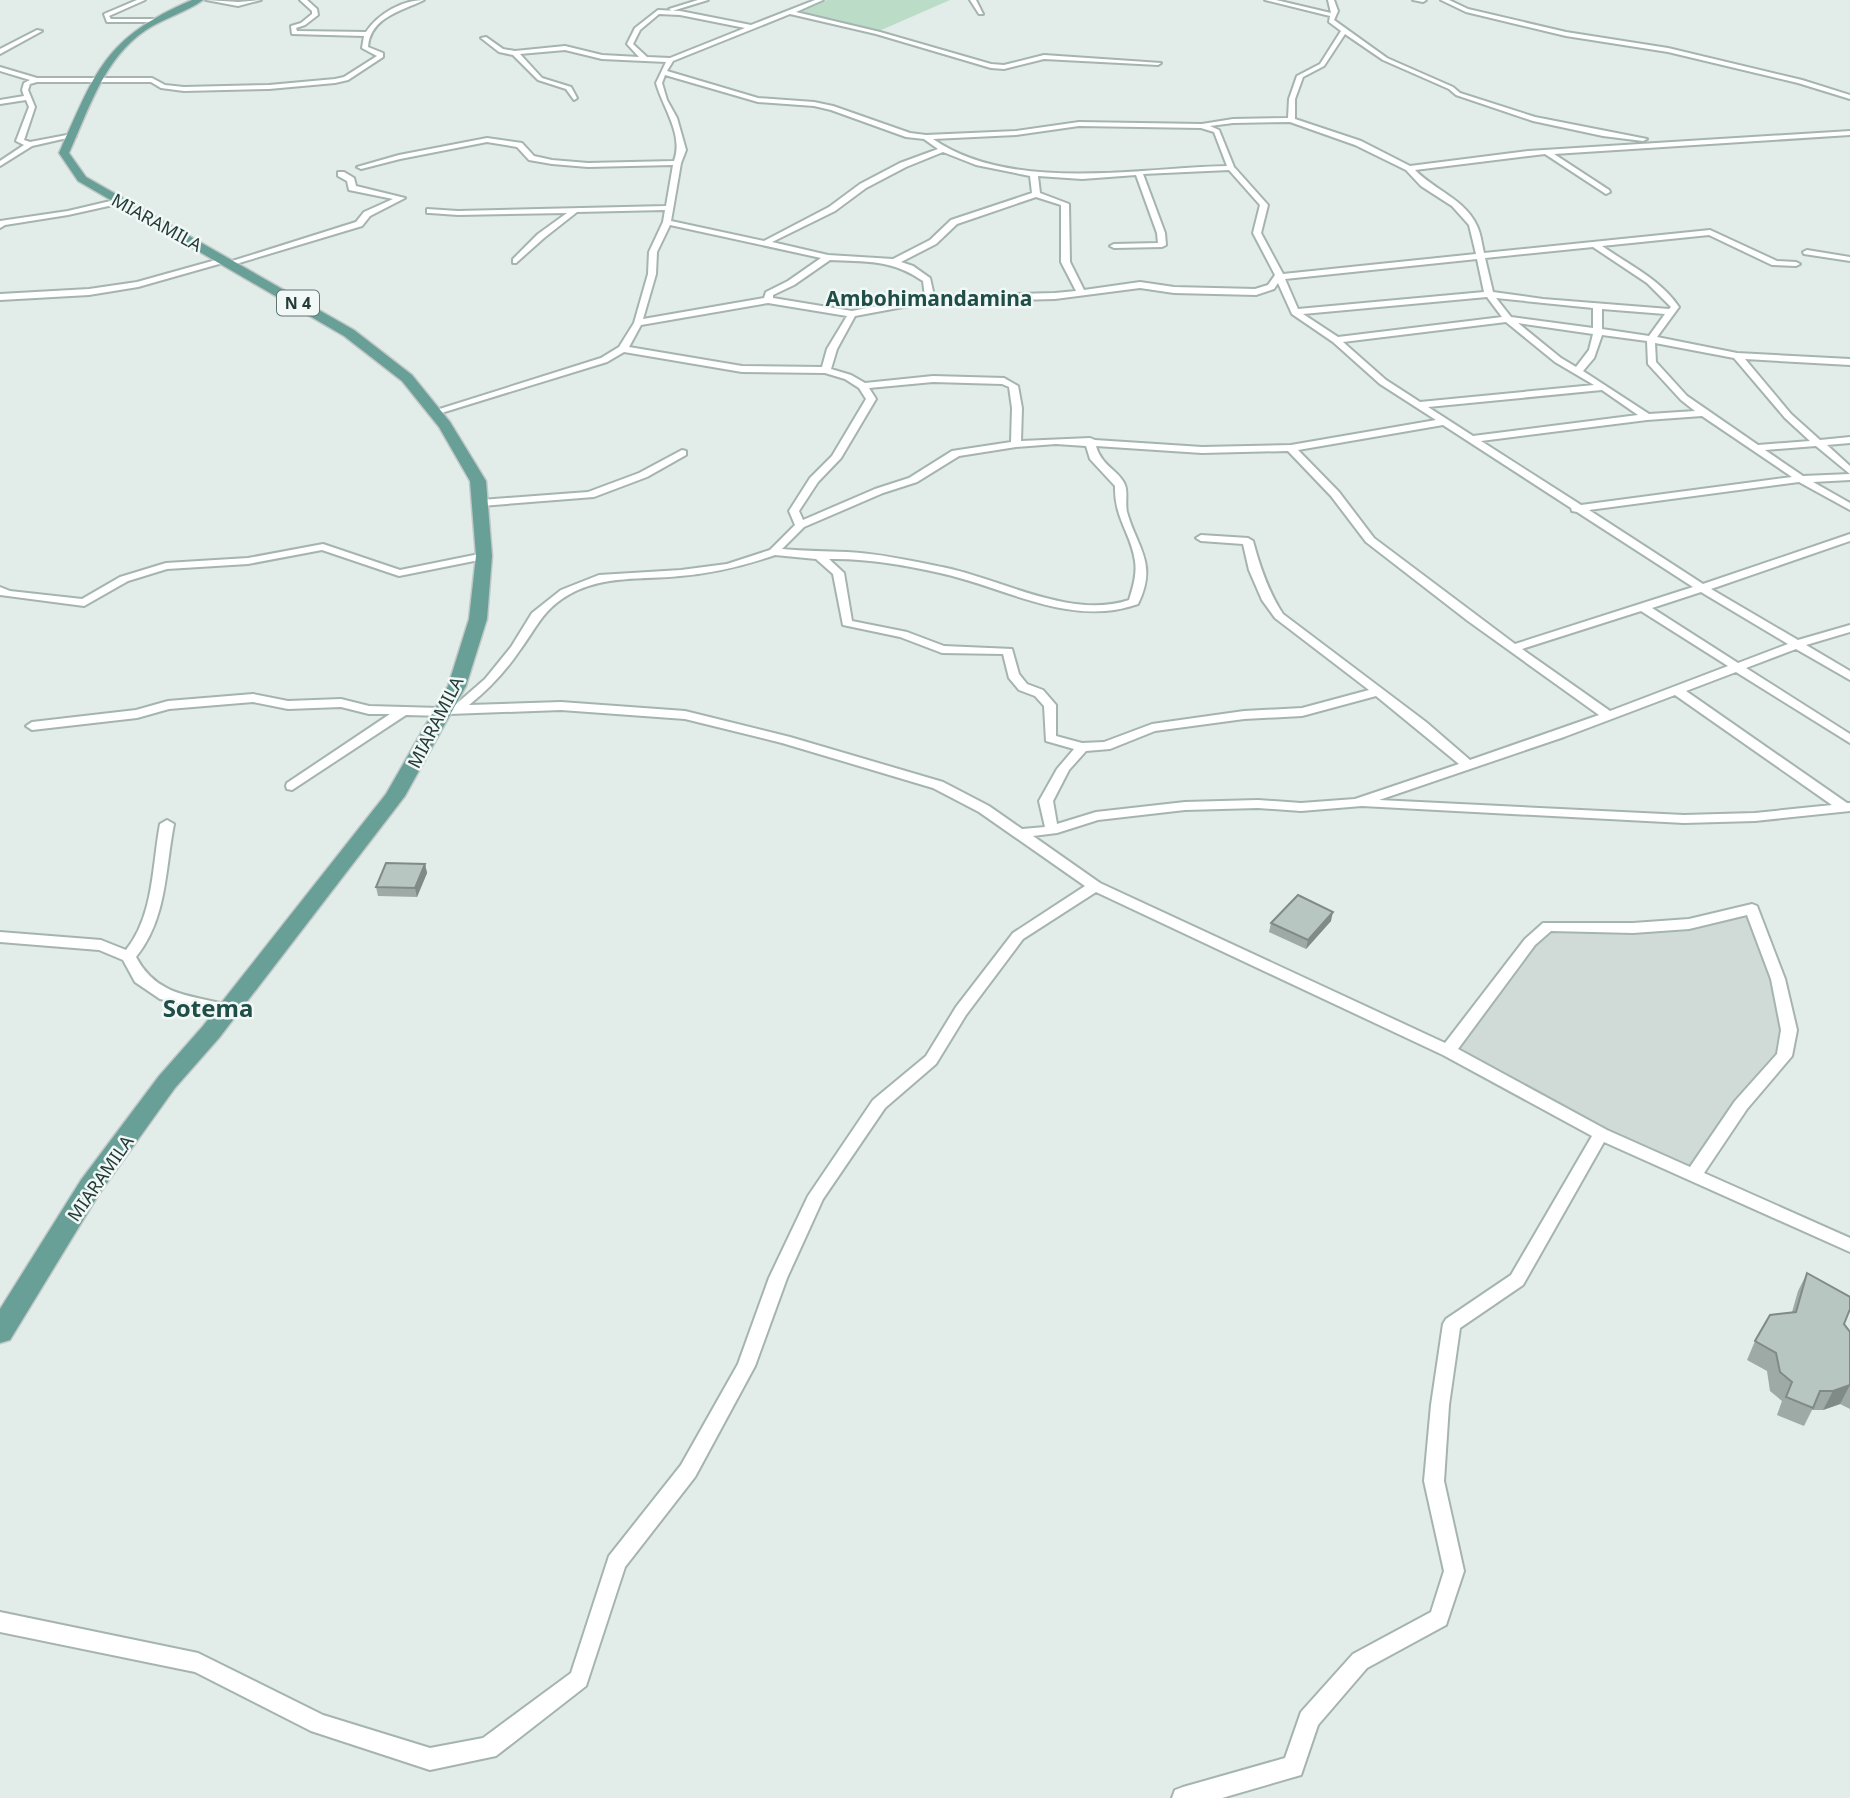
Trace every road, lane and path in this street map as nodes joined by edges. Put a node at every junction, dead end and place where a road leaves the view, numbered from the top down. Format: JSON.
{"nodes":[{"id":1,"x":142,"y":0,"type":"edge"},
{"id":2,"x":196,"y":0,"type":"edge"},
{"id":3,"x":209,"y":0,"type":"edge"},
{"id":4,"x":258,"y":0,"type":"edge"},
{"id":5,"x":303,"y":0,"type":"edge"},
{"id":6,"x":421,"y":0,"type":"edge"},
{"id":7,"x":705,"y":0,"type":"edge"},
{"id":8,"x":820,"y":0,"type":"edge"},
{"id":9,"x":973,"y":0,"type":"edge"},
{"id":10,"x":1268,"y":0,"type":"edge"},
{"id":11,"x":1331,"y":0,"type":"edge"},
{"id":12,"x":1416,"y":0,"type":"edge"},
{"id":13,"x":1423,"y":0,"type":"edge"},
{"id":14,"x":1444,"y":0,"type":"edge"},
{"id":15,"x":667,"y":11,"type":"junction"},
{"id":16,"x":789,"y":12,"type":"junction"},
{"id":17,"x":981,"y":13,"type":"dead end"},
{"id":18,"x":1333,"y":15,"type":"junction"},
{"id":19,"x":155,"y":21,"type":"junction"},
{"id":20,"x":752,"y":27,"type":"junction"},
{"id":21,"x":1344,"y":30,"type":"junction"},
{"id":22,"x":39,"y":31,"type":"dead end"},
{"id":23,"x":367,"y":34,"type":"junction"},
{"id":24,"x":484,"y":38,"type":"dead end"},
{"id":25,"x":0,"y":52,"type":"edge"},
{"id":26,"x":515,"y":53,"type":"junction"},
{"id":27,"x":644,"y":58,"type":"junction"},
{"id":28,"x":671,"y":60,"type":"junction"},
{"id":29,"x":1158,"y":62,"type":"dead end"},
{"id":30,"x":0,"y":69,"type":"edge"},
{"id":31,"x":663,"y":72,"type":"junction"},
{"id":32,"x":16,"y":74,"type":"junction"},
{"id":33,"x":0,"y":78,"type":"edge"},
{"id":34,"x":37,"y":79,"type":"junction"},
{"id":35,"x":99,"y":82,"type":"junction"},
{"id":36,"x":29,"y":97,"type":"junction"},
{"id":37,"x":1850,"y":97,"type":"edge"},
{"id":38,"x":574,"y":98,"type":"dead end"},
{"id":39,"x":0,"y":102,"type":"edge"},
{"id":40,"x":1291,"y":120,"type":"junction"},
{"id":41,"x":1202,"y":126,"type":"junction"},
{"id":42,"x":1850,"y":133,"type":"edge"},
{"id":43,"x":72,"y":136,"type":"junction"},
{"id":44,"x":926,"y":137,"type":"junction"},
{"id":45,"x":30,"y":144,"type":"junction"},
{"id":46,"x":1675,"y":145,"type":"junction"},
{"id":47,"x":943,"y":149,"type":"junction"},
{"id":48,"x":1547,"y":152,"type":"junction"},
{"id":49,"x":677,"y":163,"type":"junction"},
{"id":50,"x":0,"y":164,"type":"edge"},
{"id":51,"x":361,"y":167,"type":"dead end"},
{"id":52,"x":1231,"y":168,"type":"junction"},
{"id":53,"x":1409,"y":168,"type":"junction"},
{"id":54,"x":1139,"y":173,"type":"junction"},
{"id":55,"x":341,"y":174,"type":"dead end"},
{"id":56,"x":1034,"y":174,"type":"junction"},
{"id":57,"x":1606,"y":192,"type":"dead end"},
{"id":58,"x":1036,"y":194,"type":"junction"},
{"id":59,"x":119,"y":201,"type":"junction"},
{"id":60,"x":667,"y":208,"type":"junction"},
{"id":61,"x":430,"y":211,"type":"dead end"},
{"id":62,"x":574,"y":211,"type":"junction"},
{"id":63,"x":667,"y":222,"type":"junction"},
{"id":64,"x":0,"y":226,"type":"edge"},
{"id":65,"x":765,"y":243,"type":"junction"},
{"id":66,"x":1595,"y":244,"type":"junction"},
{"id":67,"x":1114,"y":246,"type":"dead end"},
{"id":68,"x":1807,"y":252,"type":"dead end"},
{"id":69,"x":828,"y":257,"type":"junction"},
{"id":70,"x":1482,"y":257,"type":"junction"},
{"id":71,"x":1850,"y":259,"type":"edge"},
{"id":72,"x":516,"y":261,"type":"dead end"},
{"id":73,"x":228,"y":262,"type":"junction"},
{"id":74,"x":894,"y":262,"type":"junction"},
{"id":75,"x":1796,"y":264,"type":"dead end"},
{"id":76,"x":1278,"y":277,"type":"junction"},
{"id":77,"x":1083,"y":294,"type":"junction"},
{"id":78,"x":1489,"y":294,"type":"junction"},
{"id":79,"x":0,"y":298,"type":"edge"},
{"id":80,"x":930,"y":299,"type":"junction"},
{"id":81,"x":768,"y":300,"type":"junction"},
{"id":82,"x":1597,"y":306,"type":"junction"},
{"id":83,"x":1295,"y":312,"type":"junction"},
{"id":84,"x":1672,"y":312,"type":"junction"},
{"id":85,"x":852,"y":314,"type":"junction"},
{"id":86,"x":1508,"y":319,"type":"junction"},
{"id":87,"x":638,"y":323,"type":"junction"},
{"id":88,"x":1599,"y":333,"type":"junction"},
{"id":89,"x":1651,"y":339,"type":"junction"},
{"id":90,"x":1336,"y":340,"type":"junction"},
{"id":91,"x":623,"y":349,"type":"junction"},
{"id":92,"x":1737,"y":356,"type":"junction"},
{"id":93,"x":1850,"y":362,"type":"edge"},
{"id":94,"x":826,"y":370,"type":"junction"},
{"id":95,"x":1577,"y":371,"type":"junction"},
{"id":96,"x":863,"y":386,"type":"junction"},
{"id":97,"x":1604,"y":387,"type":"junction"},
{"id":98,"x":1418,"y":405,"type":"junction"},
{"id":99,"x":435,"y":412,"type":"junction"},
{"id":100,"x":1704,"y":413,"type":"junction"},
{"id":101,"x":1647,"y":417,"type":"junction"},
{"id":102,"x":1444,"y":422,"type":"junction"},
{"id":103,"x":1472,"y":439,"type":"junction"},
{"id":104,"x":1850,"y":440,"type":"edge"},
{"id":105,"x":1090,"y":442,"type":"junction"},
{"id":106,"x":1819,"y":443,"type":"junction"},
{"id":107,"x":1016,"y":444,"type":"junction"},
{"id":108,"x":1291,"y":448,"type":"junction"},
{"id":109,"x":1758,"y":448,"type":"junction"},
{"id":110,"x":682,"y":453,"type":"dead end"},
{"id":111,"x":1850,"y":471,"type":"edge"},
{"id":112,"x":1850,"y":477,"type":"edge"},
{"id":113,"x":1801,"y":479,"type":"junction"},
{"id":114,"x":481,"y":502,"type":"junction"},
{"id":115,"x":1850,"y":507,"type":"edge"},
{"id":116,"x":1576,"y":509,"type":"junction"},
{"id":117,"x":800,"y":525,"type":"junction"},
{"id":118,"x":1850,"y":537,"type":"edge"},
{"id":119,"x":1201,"y":538,"type":"dead end"},
{"id":120,"x":774,"y":552,"type":"junction"},
{"id":121,"x":819,"y":555,"type":"junction"},
{"id":122,"x":485,"y":556,"type":"junction"},
{"id":123,"x":1702,"y":588,"type":"junction"},
{"id":124,"x":0,"y":590,"type":"edge"},
{"id":125,"x":1643,"y":607,"type":"junction"},
{"id":126,"x":1850,"y":628,"type":"edge"},
{"id":127,"x":1798,"y":644,"type":"junction"},
{"id":128,"x":1513,"y":648,"type":"junction"},
{"id":129,"x":1738,"y":668,"type":"junction"},
{"id":130,"x":1850,"y":676,"type":"edge"},
{"id":131,"x":1677,"y":690,"type":"junction"},
{"id":132,"x":1377,"y":692,"type":"junction"},
{"id":133,"x":403,"y":711,"type":"junction"},
{"id":134,"x":449,"y":711,"type":"junction"},
{"id":135,"x":1609,"y":716,"type":"junction"},
{"id":136,"x":32,"y":726,"type":"dead end"},
{"id":137,"x":1850,"y":739,"type":"edge"},
{"id":138,"x":1082,"y":747,"type":"junction"},
{"id":139,"x":1467,"y":764,"type":"junction"},
{"id":140,"x":292,"y":786,"type":"dead end"},
{"id":141,"x":1357,"y":803,"type":"junction"},
{"id":142,"x":1848,"y":808,"type":"edge"},
{"id":143,"x":167,"y":824,"type":"dead end"},
{"id":144,"x":1052,"y":830,"type":"junction"},
{"id":145,"x":1019,"y":834,"type":"junction"},
{"id":146,"x":1095,"y":886,"type":"junction"},
{"id":147,"x":0,"y":937,"type":"edge"},
{"id":148,"x":129,"y":957,"type":"junction"},
{"id":149,"x":228,"y":1010,"type":"junction"},
{"id":150,"x":1448,"y":1051,"type":"junction"},
{"id":151,"x":1601,"y":1134,"type":"junction"},
{"id":152,"x":1694,"y":1174,"type":"junction"},
{"id":153,"x":1850,"y":1245,"type":"edge"},
{"id":154,"x":0,"y":1332,"type":"edge"},
{"id":155,"x":0,"y":1622,"type":"edge"},
{"id":156,"x":1183,"y":1798,"type":"edge"}],
"edges":[{"from":1,"to":19,"type":"street"},
{"from":2,"to":19,"type":"main road","name":"MIARAMILA","number":"N 4"},
{"from":3,"to":4,"type":"street"},
{"from":5,"to":23,"type":"street"},
{"from":6,"to":23,"type":"street"},
{"from":7,"to":15,"type":"street"},
{"from":8,"to":16,"type":"street"},
{"from":9,"to":17,"type":"street"},
{"from":10,"to":18,"type":"street"},
{"from":11,"to":18,"type":"street"},
{"from":12,"to":13,"type":"street"},
{"from":14,"to":37,"type":"street"},
{"from":15,"to":20,"type":"street"},
{"from":15,"to":27,"type":"street"},
{"from":16,"to":20,"type":"street"},
{"from":16,"to":29,"type":"street"},
{"from":18,"to":21,"type":"street"},
{"from":19,"to":35,"type":"main road","name":"MIARAMILA","number":"N 4"},
{"from":20,"to":28,"type":"street"},
{"from":21,"to":40,"type":"street"},
{"from":21,"to":46,"type":"street"},
{"from":22,"to":25,"type":"street"},
{"from":23,"to":35,"type":"street"},
{"from":24,"to":26,"type":"street"},
{"from":26,"to":27,"type":"street"},
{"from":26,"to":38,"type":"street"},
{"from":27,"to":28,"type":"street"},
{"from":28,"to":31,"type":"street"},
{"from":30,"to":32,"type":"street"},
{"from":31,"to":44,"type":"street"},
{"from":31,"to":49,"type":"street"},
{"from":32,"to":33,"type":"street"},
{"from":32,"to":34,"type":"street"},
{"from":34,"to":35,"type":"street"},
{"from":34,"to":36,"type":"street"},
{"from":35,"to":43,"type":"main road","name":"MIARAMILA","number":"N 4"},
{"from":36,"to":39,"type":"street"},
{"from":36,"to":45,"type":"street"},
{"from":40,"to":41,"type":"street"},
{"from":40,"to":53,"type":"street"},
{"from":41,"to":44,"type":"street"},
{"from":41,"to":52,"type":"street"},
{"from":42,"to":46,"type":"street"},
{"from":43,"to":45,"type":"street"},
{"from":43,"to":59,"type":"main road","name":"MIARAMILA","number":"N 4"},
{"from":44,"to":47,"type":"street"},
{"from":45,"to":50,"type":"street"},
{"from":46,"to":48,"type":"street"},
{"from":47,"to":56,"type":"street"},
{"from":47,"to":65,"type":"street"},
{"from":48,"to":53,"type":"street"},
{"from":48,"to":57,"type":"street"},
{"from":49,"to":51,"type":"street"},
{"from":49,"to":60,"type":"street"},
{"from":52,"to":54,"type":"street"},
{"from":52,"to":76,"type":"street"},
{"from":53,"to":70,"type":"street"},
{"from":54,"to":56,"type":"street"},
{"from":54,"to":67,"type":"street"},
{"from":55,"to":73,"type":"street"},
{"from":56,"to":58,"type":"street"},
{"from":58,"to":74,"type":"street"},
{"from":58,"to":77,"type":"street"},
{"from":59,"to":64,"type":"street"},
{"from":59,"to":73,"type":"main road","name":"MIARAMILA","number":"N 4"},
{"from":60,"to":62,"type":"street"},
{"from":60,"to":63,"type":"street"},
{"from":61,"to":62,"type":"street"},
{"from":62,"to":72,"type":"street"},
{"from":63,"to":65,"type":"street"},
{"from":63,"to":87,"type":"street"},
{"from":65,"to":69,"type":"street"},
{"from":66,"to":70,"type":"street"},
{"from":66,"to":75,"type":"street"},
{"from":66,"to":84,"type":"street"},
{"from":68,"to":71,"type":"street"},
{"from":69,"to":74,"type":"street"},
{"from":69,"to":81,"type":"street"},
{"from":70,"to":76,"type":"street"},
{"from":70,"to":78,"type":"street"},
{"from":73,"to":79,"type":"street"},
{"from":73,"to":99,"type":"main road","name":"MIARAMILA","number":"N 4"},
{"from":74,"to":80,"type":"street"},
{"from":76,"to":77,"type":"street"},
{"from":76,"to":83,"type":"street"},
{"from":77,"to":80,"type":"street"},
{"from":78,"to":82,"type":"street"},
{"from":78,"to":83,"type":"street"},
{"from":78,"to":86,"type":"street"},
{"from":80,"to":85,"type":"street"},
{"from":81,"to":85,"type":"street"},
{"from":81,"to":87,"type":"street"},
{"from":82,"to":84,"type":"street"},
{"from":82,"to":88,"type":"street"},
{"from":83,"to":90,"type":"street"},
{"from":84,"to":89,"type":"street"},
{"from":85,"to":94,"type":"street"},
{"from":86,"to":88,"type":"street"},
{"from":86,"to":90,"type":"street"},
{"from":86,"to":95,"type":"street"},
{"from":87,"to":91,"type":"street"},
{"from":88,"to":89,"type":"street"},
{"from":88,"to":95,"type":"street"},
{"from":89,"to":92,"type":"street"},
{"from":89,"to":100,"type":"street"},
{"from":90,"to":98,"type":"street"},
{"from":91,"to":94,"type":"street"},
{"from":91,"to":99,"type":"street"},
{"from":92,"to":93,"type":"street"},
{"from":92,"to":106,"type":"street"},
{"from":94,"to":96,"type":"street"},
{"from":95,"to":97,"type":"street"},
{"from":96,"to":107,"type":"street"},
{"from":96,"to":117,"type":"street"},
{"from":97,"to":98,"type":"street"},
{"from":97,"to":101,"type":"street"},
{"from":98,"to":102,"type":"street"},
{"from":99,"to":114,"type":"main road","name":"MIARAMILA","number":"N 4"},
{"from":100,"to":101,"type":"street"},
{"from":100,"to":109,"type":"street"},
{"from":101,"to":103,"type":"street"},
{"from":102,"to":103,"type":"street"},
{"from":102,"to":108,"type":"street"},
{"from":103,"to":116,"type":"street"},
{"from":104,"to":106,"type":"street"},
{"from":105,"to":107,"type":"street"},
{"from":105,"to":108,"type":"street"},
{"from":105,"to":121,"type":"street"},
{"from":106,"to":109,"type":"street"},
{"from":106,"to":111,"type":"street"},
{"from":107,"to":117,"type":"street"},
{"from":108,"to":128,"type":"street"},
{"from":109,"to":113,"type":"street"},
{"from":110,"to":114,"type":"street"},
{"from":112,"to":113,"type":"street"},
{"from":113,"to":115,"type":"street"},
{"from":113,"to":116,"type":"street"},
{"from":114,"to":122,"type":"main road","name":"MIARAMILA","number":"N 4"},
{"from":116,"to":123,"type":"street"},
{"from":117,"to":120,"type":"street"},
{"from":118,"to":123,"type":"street"},
{"from":119,"to":132,"type":"street"},
{"from":120,"to":121,"type":"street"},
{"from":120,"to":134,"type":"street"},
{"from":121,"to":138,"type":"street"},
{"from":122,"to":124,"type":"street"},
{"from":122,"to":134,"type":"main road","name":"MIARAMILA","number":"N 4"},
{"from":123,"to":125,"type":"street"},
{"from":123,"to":127,"type":"street"},
{"from":125,"to":128,"type":"street"},
{"from":125,"to":129,"type":"street"},
{"from":126,"to":127,"type":"street"},
{"from":127,"to":129,"type":"street"},
{"from":127,"to":130,"type":"street"},
{"from":128,"to":135,"type":"street"},
{"from":129,"to":131,"type":"street"},
{"from":129,"to":137,"type":"street"},
{"from":131,"to":135,"type":"street"},
{"from":131,"to":142,"type":"street"},
{"from":132,"to":138,"type":"street"},
{"from":132,"to":139,"type":"street"},
{"from":133,"to":134,"type":"street"},
{"from":133,"to":136,"type":"street"},
{"from":133,"to":140,"type":"street"},
{"from":134,"to":145,"type":"street"},
{"from":134,"to":149,"type":"main road","name":"MIARAMILA","number":"N 4"},
{"from":135,"to":139,"type":"street"},
{"from":138,"to":144,"type":"street"},
{"from":139,"to":141,"type":"street"},
{"from":141,"to":142,"type":"street"},
{"from":141,"to":144,"type":"street"},
{"from":143,"to":148,"type":"street"},
{"from":144,"to":145,"type":"street"},
{"from":145,"to":146,"type":"street"},
{"from":146,"to":150,"type":"street"},
{"from":146,"to":155,"type":"street"},
{"from":147,"to":148,"type":"street"},
{"from":148,"to":149,"type":"street"},
{"from":149,"to":154,"type":"main road","name":"MIARAMILA","number":"N 4"},
{"from":150,"to":151,"type":"street"},
{"from":150,"to":152,"type":"street"},
{"from":151,"to":152,"type":"street"},
{"from":151,"to":156,"type":"street"},
{"from":152,"to":153,"type":"street"}]}
